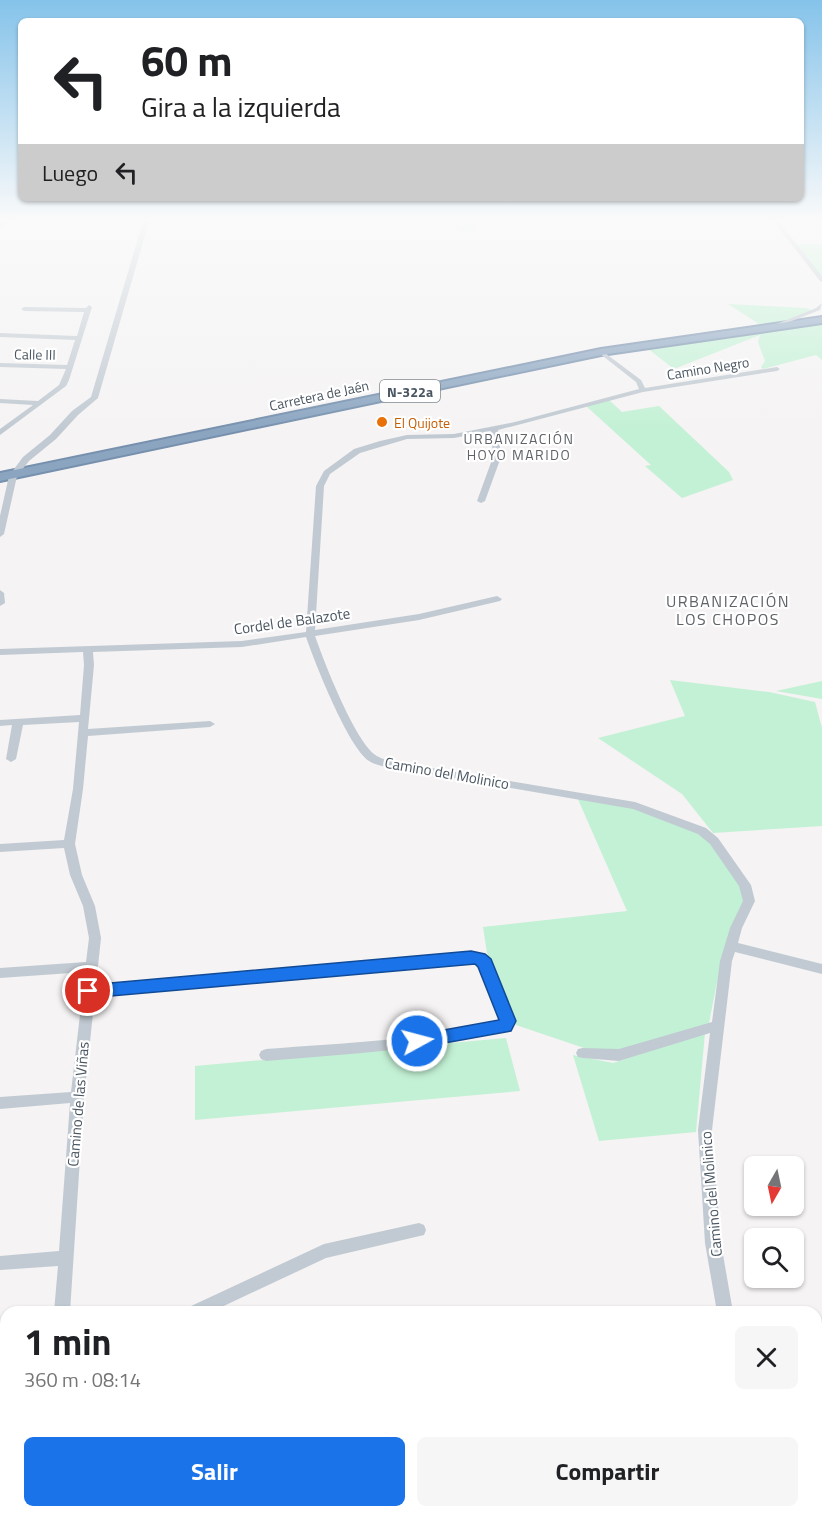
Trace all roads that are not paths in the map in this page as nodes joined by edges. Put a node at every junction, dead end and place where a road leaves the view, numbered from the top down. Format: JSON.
{"nodes":[{"id":1,"x":126,"y":289,"type":"edge"},
{"id":2,"x":822,"y":305,"type":"edge"},
{"id":3,"x":24,"y":309,"type":"dead end"},
{"id":4,"x":822,"y":320,"type":"edge"},
{"id":5,"x":768,"y":328,"type":"junction"},
{"id":6,"x":0,"y":335,"type":"edge"},
{"id":7,"x":79,"y":338,"type":"junction"},
{"id":8,"x":601,"y":352,"type":"junction"},
{"id":9,"x":0,"y":365,"type":"edge"},
{"id":10,"x":70,"y":367,"type":"junction"},
{"id":11,"x":777,"y":369,"type":"dead end"},
{"id":12,"x":643,"y":390,"type":"junction"},
{"id":13,"x":0,"y":401,"type":"edge"},
{"id":14,"x":39,"y":403,"type":"junction"},
{"id":15,"x":494,"y":428,"type":"junction"},
{"id":16,"x":0,"y":433,"type":"edge"},
{"id":17,"x":14,"y":473,"type":"junction"},
{"id":18,"x":0,"y":477,"type":"edge"},
{"id":19,"x":481,"y":501,"type":"dead end"},
{"id":20,"x":0,"y":534,"type":"edge"},
{"id":21,"x":0,"y":592,"type":"edge"},
{"id":22,"x":497,"y":599,"type":"dead end"},
{"id":23,"x":0,"y":603,"type":"edge"},
{"id":24,"x":310,"y":635,"type":"junction"},
{"id":25,"x":88,"y":650,"type":"junction"},
{"id":26,"x":0,"y":652,"type":"edge"},
{"id":27,"x":84,"y":718,"type":"junction"},
{"id":28,"x":18,"y":722,"type":"junction"},
{"id":29,"x":0,"y":723,"type":"edge"},
{"id":30,"x":210,"y":724,"type":"dead end"},
{"id":31,"x":82,"y":732,"type":"junction"},
{"id":32,"x":12,"y":759,"type":"dead end"},
{"id":33,"x":69,"y":844,"type":"junction"},
{"id":34,"x":0,"y":848,"type":"edge"},
{"id":35,"x":730,"y":946,"type":"junction"},
{"id":36,"x":90,"y":967,"type":"junction"},
{"id":37,"x":822,"y":969,"type":"edge"},
{"id":38,"x":0,"y":973,"type":"edge"},
{"id":39,"x":88,"y":991,"type":"junction"},
{"id":40,"x":717,"y":1026,"type":"junction"},
{"id":41,"x":583,"y":1053,"type":"dead end"},
{"id":42,"x":266,"y":1055,"type":"dead end"},
{"id":43,"x":77,"y":1097,"type":"junction"},
{"id":44,"x":0,"y":1103,"type":"edge"},
{"id":45,"x":419,"y":1230,"type":"dead end"},
{"id":46,"x":66,"y":1258,"type":"junction"},
{"id":47,"x":0,"y":1263,"type":"edge"},
{"id":48,"x":62,"y":1306,"type":"edge"},
{"id":49,"x":208,"y":1306,"type":"edge"},
{"id":50,"x":724,"y":1306,"type":"edge"}],
"edges":[{"from":1,"to":17,"type":"street"},
{"from":2,"to":5,"type":"street"},
{"from":3,"to":7,"type":"street"},
{"from":4,"to":5,"type":"highway","name":"Carretera de Jaén","number":"N-322a"},
{"from":5,"to":8,"type":"highway","name":"Carretera de Jaén","number":"N-322a"},
{"from":6,"to":7,"type":"street"},
{"from":7,"to":10,"type":"street"},
{"from":8,"to":12,"type":"street"},
{"from":8,"to":17,"type":"highway","name":"Carretera de Jaén","number":"N-322a"},
{"from":9,"to":10,"type":"street","name":"Calle III"},
{"from":10,"to":14,"type":"street"},
{"from":11,"to":12,"type":"street","name":"Camino Negro"},
{"from":12,"to":15,"type":"street","name":"Camino del Molinico"},
{"from":13,"to":14,"type":"street"},
{"from":14,"to":16,"type":"street"},
{"from":15,"to":19,"type":"street"},
{"from":15,"to":24,"type":"street","name":"Camino del Molinico"},
{"from":17,"to":18,"type":"highway","name":"Carretera de Jaén","number":"N-322a"},
{"from":17,"to":20,"type":"street"},
{"from":21,"to":23,"type":"street"},
{"from":22,"to":24,"type":"street","name":"Cordel de Balazote"},
{"from":24,"to":25,"type":"street","name":"Cordel de Balazote"},
{"from":24,"to":35,"type":"street","name":"Camino del Molinico"},
{"from":25,"to":26,"type":"street","name":"Cordel de Balazote"},
{"from":25,"to":27,"type":"street","name":"Camino de las Viñas"},
{"from":27,"to":28,"type":"street"},
{"from":27,"to":31,"type":"street","name":"Camino de las Viñas"},
{"from":28,"to":29,"type":"street"},
{"from":28,"to":32,"type":"street"},
{"from":30,"to":31,"type":"street"},
{"from":31,"to":33,"type":"street","name":"Camino de las Viñas"},
{"from":33,"to":34,"type":"street"},
{"from":33,"to":36,"type":"street","name":"Camino de las Viñas"},
{"from":35,"to":37,"type":"street"},
{"from":35,"to":40,"type":"street","name":"Camino del Molinico"},
{"from":36,"to":38,"type":"street"},
{"from":36,"to":39,"type":"street","name":"Camino de las Viñas"},
{"from":39,"to":42,"type":"street"},
{"from":39,"to":43,"type":"street","name":"Camino de las Viñas"},
{"from":40,"to":41,"type":"street"},
{"from":40,"to":50,"type":"street","name":"Camino del Molinico"},
{"from":43,"to":44,"type":"street"},
{"from":43,"to":46,"type":"street","name":"Camino de las Viñas"},
{"from":45,"to":49,"type":"street"},
{"from":46,"to":47,"type":"street"},
{"from":46,"to":48,"type":"street","name":"Camino de las Viñas"}]}
